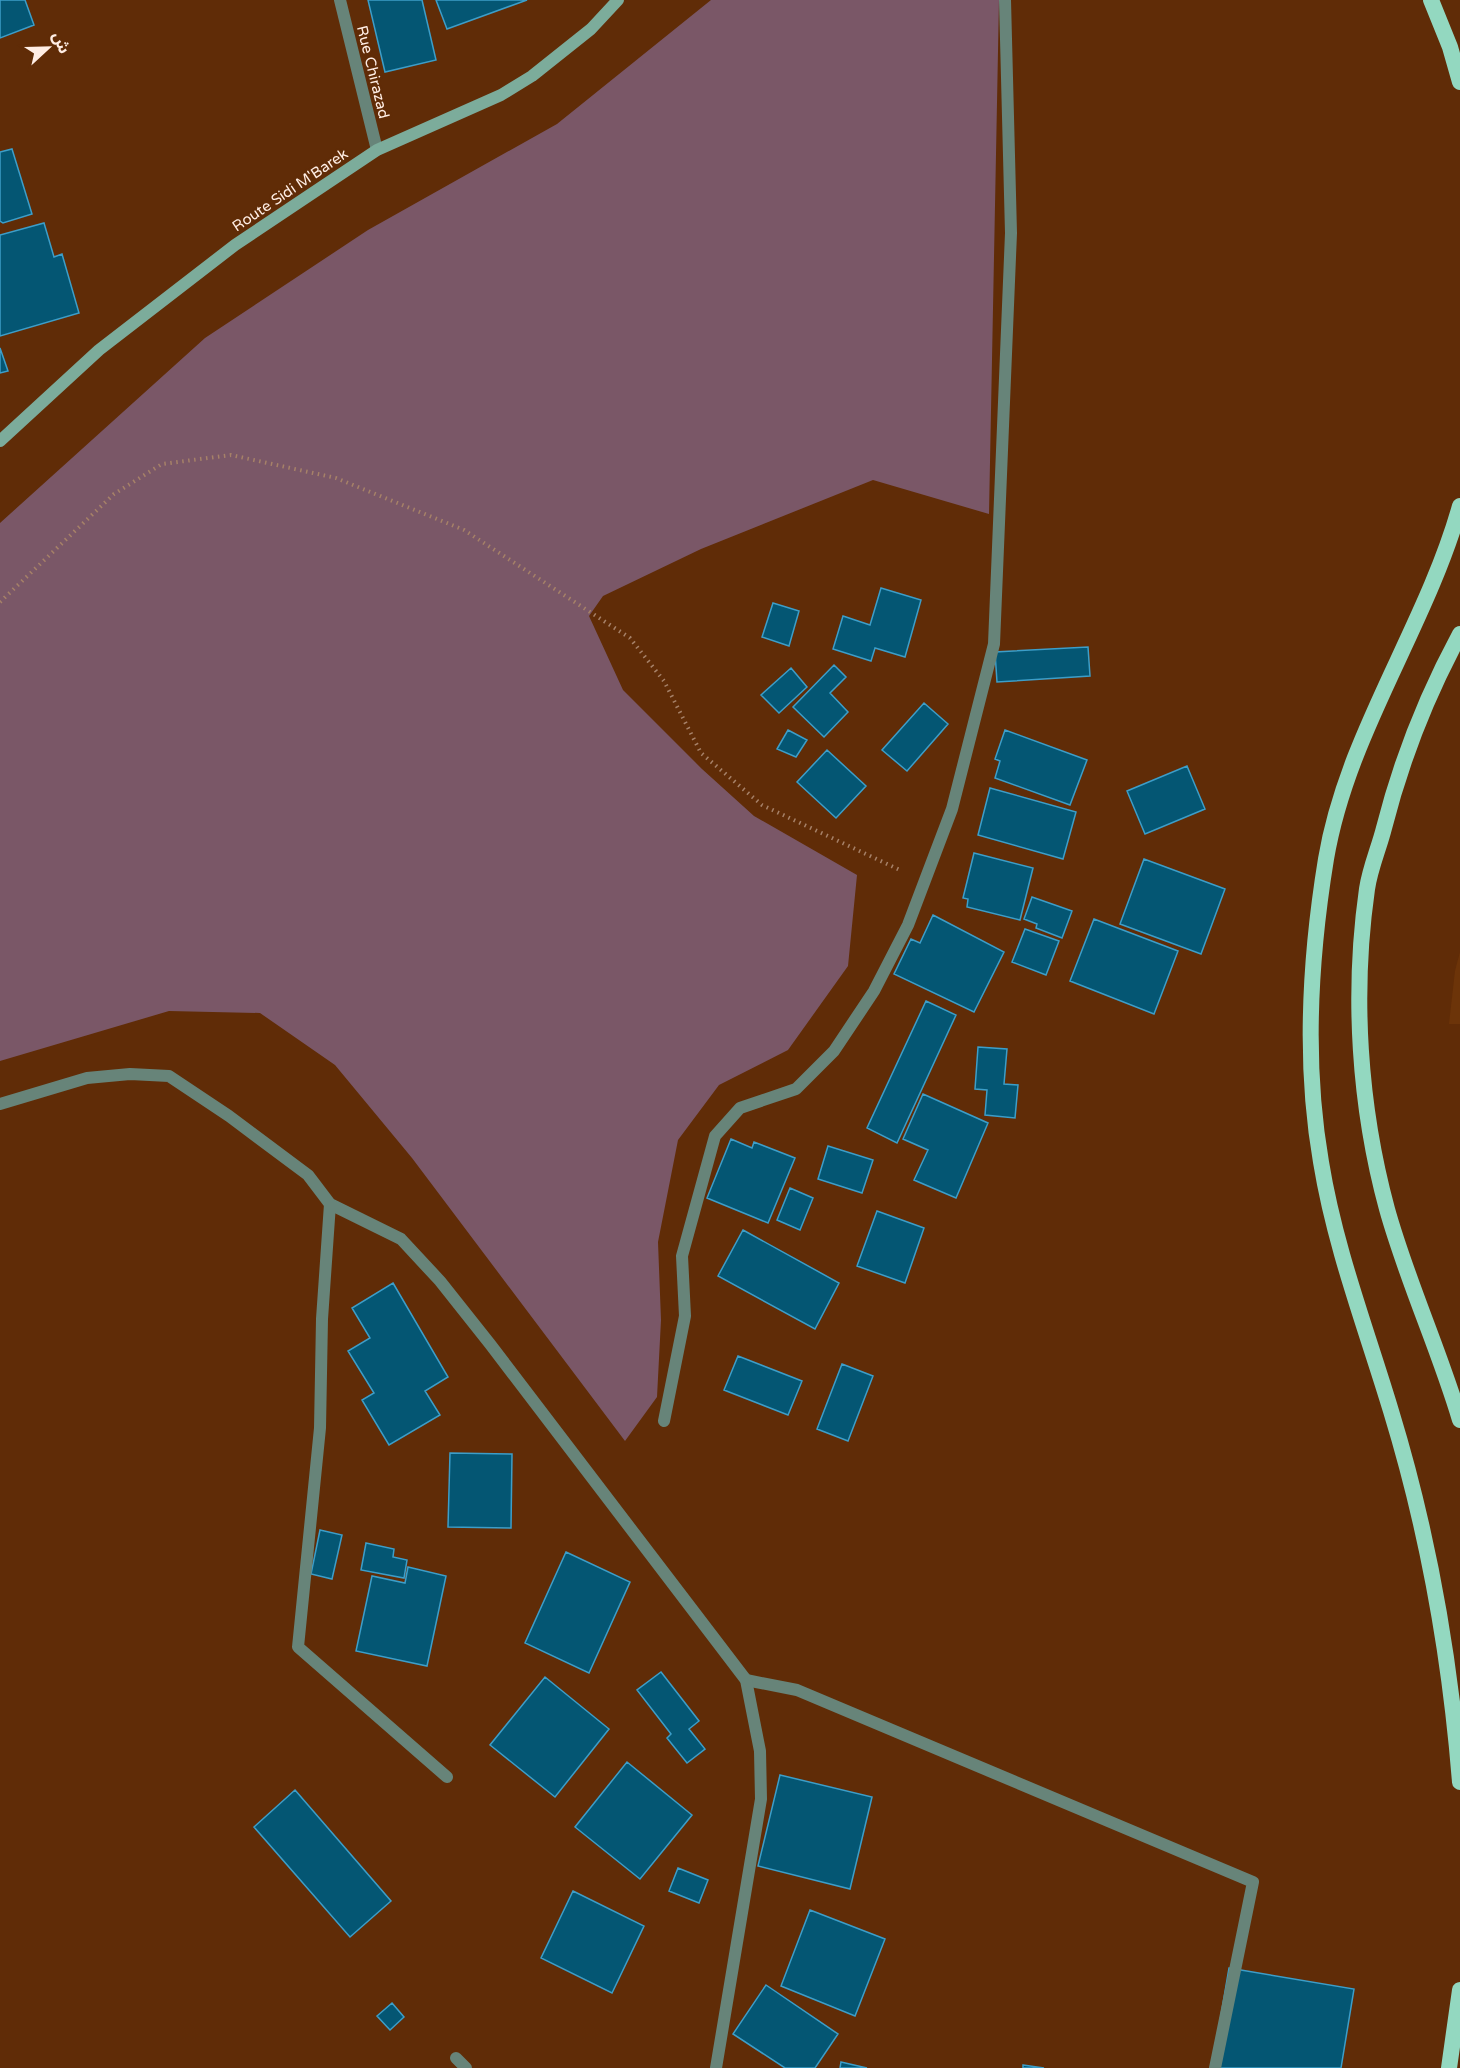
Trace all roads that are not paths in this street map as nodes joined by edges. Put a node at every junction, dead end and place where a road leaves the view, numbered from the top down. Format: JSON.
{"nodes":[{"id":1,"x":340,"y":0,"type":"edge"},
{"id":2,"x":618,"y":0,"type":"edge"},
{"id":3,"x":1005,"y":0,"type":"edge"},
{"id":4,"x":1431,"y":0,"type":"edge"},
{"id":5,"x":1460,"y":82,"type":"edge"},
{"id":6,"x":377,"y":150,"type":"junction"},
{"id":7,"x":0,"y":441,"type":"edge"},
{"id":8,"x":1460,"y":506,"type":"edge"},
{"id":9,"x":1460,"y":633,"type":"edge"},
{"id":10,"x":0,"y":1104,"type":"edge"},
{"id":11,"x":330,"y":1204,"type":"junction"},
{"id":12,"x":1460,"y":1420,"type":"edge"},
{"id":13,"x":664,"y":1421,"type":"dead end"},
{"id":14,"x":746,"y":1680,"type":"junction"},
{"id":15,"x":447,"y":1777,"type":"dead end"},
{"id":16,"x":1460,"y":1782,"type":"edge"},
{"id":17,"x":1460,"y":1990,"type":"edge"},
{"id":18,"x":456,"y":2058,"type":"dead end"},
{"id":19,"x":466,"y":2068,"type":"edge"},
{"id":20,"x":716,"y":2068,"type":"edge"},
{"id":21,"x":1215,"y":2068,"type":"edge"},
{"id":22,"x":1449,"y":2068,"type":"edge"}],
"edges":[{"from":1,"to":6,"type":"street","name":"Rue Chirazad"},
{"from":2,"to":6,"type":"main road","name":"Route Sidi M'Barek"},
{"from":3,"to":13,"type":"street"},
{"from":4,"to":5,"type":"highway"},
{"from":6,"to":7,"type":"main road","name":"Route Sidi M'Barek"},
{"from":8,"to":16,"type":"highway"},
{"from":9,"to":12,"type":"highway"},
{"from":10,"to":11,"type":"street"},
{"from":11,"to":14,"type":"street"},
{"from":11,"to":15,"type":"street"},
{"from":14,"to":20,"type":"street"},
{"from":14,"to":21,"type":"street"},
{"from":17,"to":22,"type":"highway"},
{"from":18,"to":19,"type":"street"}]}
